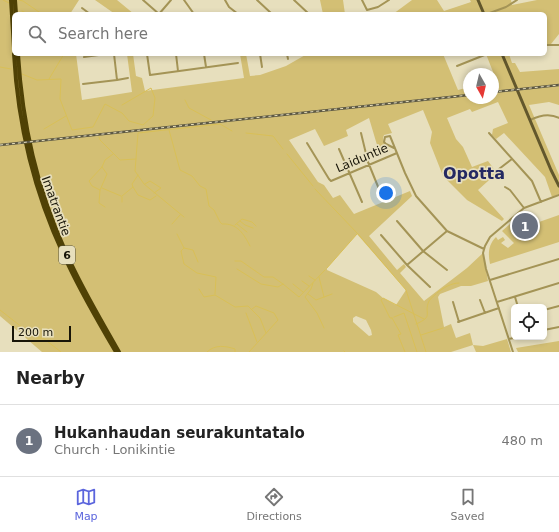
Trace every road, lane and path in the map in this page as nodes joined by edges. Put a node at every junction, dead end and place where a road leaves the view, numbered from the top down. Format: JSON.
{"nodes":[{"id":1,"x":11,"y":0,"type":"edge"},
{"id":2,"x":15,"y":0,"type":"edge"},
{"id":3,"x":143,"y":0,"type":"edge"},
{"id":4,"x":171,"y":0,"type":"edge"},
{"id":5,"x":184,"y":0,"type":"edge"},
{"id":6,"x":225,"y":0,"type":"edge"},
{"id":7,"x":257,"y":0,"type":"edge"},
{"id":8,"x":294,"y":0,"type":"edge"},
{"id":9,"x":362,"y":0,"type":"edge"},
{"id":10,"x":389,"y":0,"type":"edge"},
{"id":11,"x":478,"y":0,"type":"edge"},
{"id":12,"x":517,"y":0,"type":"edge"},
{"id":13,"x":82,"y":8,"type":"dead end"},
{"id":14,"x":16,"y":12,"type":"edge"},
{"id":15,"x":87,"y":12,"type":"edge"},
{"id":16,"x":157,"y":12,"type":"edge"},
{"id":17,"x":161,"y":12,"type":"edge"},
{"id":18,"x":193,"y":12,"type":"edge"},
{"id":19,"x":235,"y":12,"type":"edge"},
{"id":20,"x":270,"y":12,"type":"edge"},
{"id":21,"x":307,"y":12,"type":"edge"},
{"id":22,"x":483,"y":12,"type":"edge"},
{"id":23,"x":492,"y":12,"type":"edge"},
{"id":24,"x":12,"y":16,"type":"edge"},
{"id":25,"x":547,"y":45,"type":"edge"},
{"id":26,"x":559,"y":45,"type":"edge"},
{"id":27,"x":14,"y":56,"type":"edge"},
{"id":28,"x":18,"y":56,"type":"edge"},
{"id":29,"x":91,"y":56,"type":"edge"},
{"id":30,"x":114,"y":56,"type":"edge"},
{"id":31,"x":147,"y":56,"type":"edge"},
{"id":32,"x":176,"y":56,"type":"edge"},
{"id":33,"x":204,"y":56,"type":"edge"},
{"id":34,"x":260,"y":56,"type":"edge"},
{"id":35,"x":287,"y":56,"type":"edge"},
{"id":36,"x":482,"y":56,"type":"edge"},
{"id":37,"x":503,"y":56,"type":"edge"},
{"id":38,"x":84,"y":57,"type":"dead end"},
{"id":39,"x":288,"y":59,"type":"dead end"},
{"id":40,"x":238,"y":63,"type":"dead end"},
{"id":41,"x":457,"y":66,"type":"dead end"},
{"id":42,"x":206,"y":67,"type":"junction"},
{"id":43,"x":262,"y":67,"type":"dead end"},
{"id":44,"x":178,"y":71,"type":"junction"},
{"id":45,"x":128,"y":78,"type":"dead end"},
{"id":46,"x":117,"y":80,"type":"junction"},
{"id":47,"x":83,"y":84,"type":"dead end"},
{"id":48,"x":559,"y":118,"type":"edge"},
{"id":49,"x":530,"y":120,"type":"junction"},
{"id":50,"x":361,"y":133,"type":"dead end"},
{"id":51,"x":489,"y":133,"type":"dead end"},
{"id":52,"x":26,"y":134,"type":"junction"},
{"id":53,"x":307,"y":144,"type":"dead end"},
{"id":54,"x":394,"y":148,"type":"junction"},
{"id":55,"x":339,"y":149,"type":"dead end"},
{"id":56,"x":29,"y":151,"type":"junction"},
{"id":57,"x":397,"y":154,"type":"junction"},
{"id":58,"x":512,"y":159,"type":"junction"},
{"id":59,"x":369,"y":165,"type":"junction"},
{"id":60,"x":499,"y":170,"type":"dead end"},
{"id":61,"x":350,"y":173,"type":"junction"},
{"id":62,"x":559,"y":186,"type":"edge"},
{"id":63,"x":504,"y":187,"type":"dead end"},
{"id":64,"x":381,"y":194,"type":"dead end"},
{"id":65,"x":559,"y":195,"type":"edge"},
{"id":66,"x":362,"y":202,"type":"dead end"},
{"id":67,"x":541,"y":202,"type":"junction"},
{"id":68,"x":524,"y":208,"type":"junction"},
{"id":69,"x":397,"y":221,"type":"dead end"},
{"id":70,"x":446,"y":231,"type":"junction"},
{"id":71,"x":381,"y":235,"type":"dead end"},
{"id":72,"x":484,"y":249,"type":"junction"},
{"id":73,"x":423,"y":252,"type":"junction"},
{"id":74,"x":559,"y":259,"type":"edge"},
{"id":75,"x":407,"y":265,"type":"junction"},
{"id":76,"x":447,"y":270,"type":"dead end"},
{"id":77,"x":490,"y":280,"type":"junction"},
{"id":78,"x":559,"y":283,"type":"edge"},
{"id":79,"x":430,"y":287,"type":"dead end"},
{"id":80,"x":515,"y":297,"type":"junction"},
{"id":81,"x":480,"y":300,"type":"dead end"},
{"id":82,"x":453,"y":302,"type":"dead end"},
{"id":83,"x":498,"y":302,"type":"junction"},
{"id":84,"x":517,"y":304,"type":"edge"},
{"id":85,"x":559,"y":306,"type":"edge"},
{"id":86,"x":499,"y":308,"type":"junction"},
{"id":87,"x":547,"y":309,"type":"edge"},
{"id":88,"x":485,"y":313,"type":"junction"},
{"id":89,"x":559,"y":327,"type":"edge"},
{"id":90,"x":547,"y":329,"type":"edge"},
{"id":91,"x":509,"y":340,"type":"joint"},
{"id":92,"x":116,"y":352,"type":"edge"},
{"id":93,"x":119,"y":352,"type":"edge"},
{"id":94,"x":513,"y":352,"type":"edge"}],
"edges":[{"from":1,"to":24,"type":"highway"},
{"from":2,"to":14,"type":"highway"},
{"from":3,"to":16,"type":"street"},
{"from":4,"to":17,"type":"street"},
{"from":5,"to":18,"type":"street"},
{"from":6,"to":19,"type":"street"},
{"from":7,"to":20,"type":"street"},
{"from":8,"to":21,"type":"street"},
{"from":9,"to":10,"type":"street"},
{"from":11,"to":22,"type":"main road"},
{"from":12,"to":23,"type":"street"},
{"from":13,"to":15,"type":"street"},
{"from":25,"to":26,"type":"street"},
{"from":27,"to":52,"type":"highway","name":"Imatrantie","number":"6"},
{"from":28,"to":52,"type":"highway","name":"Imatrantie","number":"6"},
{"from":29,"to":38,"type":"street"},
{"from":30,"to":46,"type":"street"},
{"from":31,"to":44,"type":"street"},
{"from":32,"to":44,"type":"street"},
{"from":33,"to":42,"type":"street"},
{"from":34,"to":43,"type":"street"},
{"from":35,"to":39,"type":"street"},
{"from":36,"to":41,"type":"street"},
{"from":37,"to":49,"type":"main road"},
{"from":40,"to":42,"type":"street"},
{"from":42,"to":44,"type":"street"},
{"from":45,"to":46,"type":"street"},
{"from":46,"to":47,"type":"street"},
{"from":48,"to":49,"type":"street"},
{"from":49,"to":62,"type":"main road"},
{"from":50,"to":59,"type":"street"},
{"from":51,"to":58,"type":"street"},
{"from":52,"to":56,"type":"highway","name":"Imatrantie","number":"6"},
{"from":53,"to":61,"type":"street","name":"Laiduntie"},
{"from":54,"to":54,"type":"street"},
{"from":54,"to":57,"type":"street"},
{"from":55,"to":61,"type":"street"},
{"from":56,"to":92,"type":"highway","name":"Imatrantie","number":"6"},
{"from":56,"to":93,"type":"highway","name":"Imatrantie","number":"6"},
{"from":57,"to":59,"type":"street","name":"Laiduntie"},
{"from":57,"to":70,"type":"street"},
{"from":58,"to":60,"type":"street"},
{"from":58,"to":67,"type":"street"},
{"from":59,"to":61,"type":"street","name":"Laiduntie"},
{"from":59,"to":64,"type":"street"},
{"from":61,"to":66,"type":"street"},
{"from":63,"to":68,"type":"street"},
{"from":65,"to":67,"type":"street"},
{"from":67,"to":68,"type":"street"},
{"from":68,"to":72,"type":"street"},
{"from":69,"to":73,"type":"street"},
{"from":70,"to":72,"type":"street"},
{"from":70,"to":73,"type":"street"},
{"from":71,"to":75,"type":"street"},
{"from":72,"to":77,"type":"street"},
{"from":73,"to":75,"type":"street"},
{"from":73,"to":76,"type":"street"},
{"from":74,"to":77,"type":"street"},
{"from":75,"to":79,"type":"street"},
{"from":77,"to":83,"type":"street"},
{"from":78,"to":80,"type":"street"},
{"from":80,"to":83,"type":"street"},
{"from":80,"to":84,"type":"street"},
{"from":81,"to":88,"type":"street"},
{"from":82,"to":88,"type":"street"},
{"from":83,"to":86,"type":"street"},
{"from":85,"to":87,"type":"street"},
{"from":86,"to":88,"type":"street"},
{"from":86,"to":91,"type":"street"},
{"from":89,"to":90,"type":"street"},
{"from":91,"to":94,"type":"street"}]}
